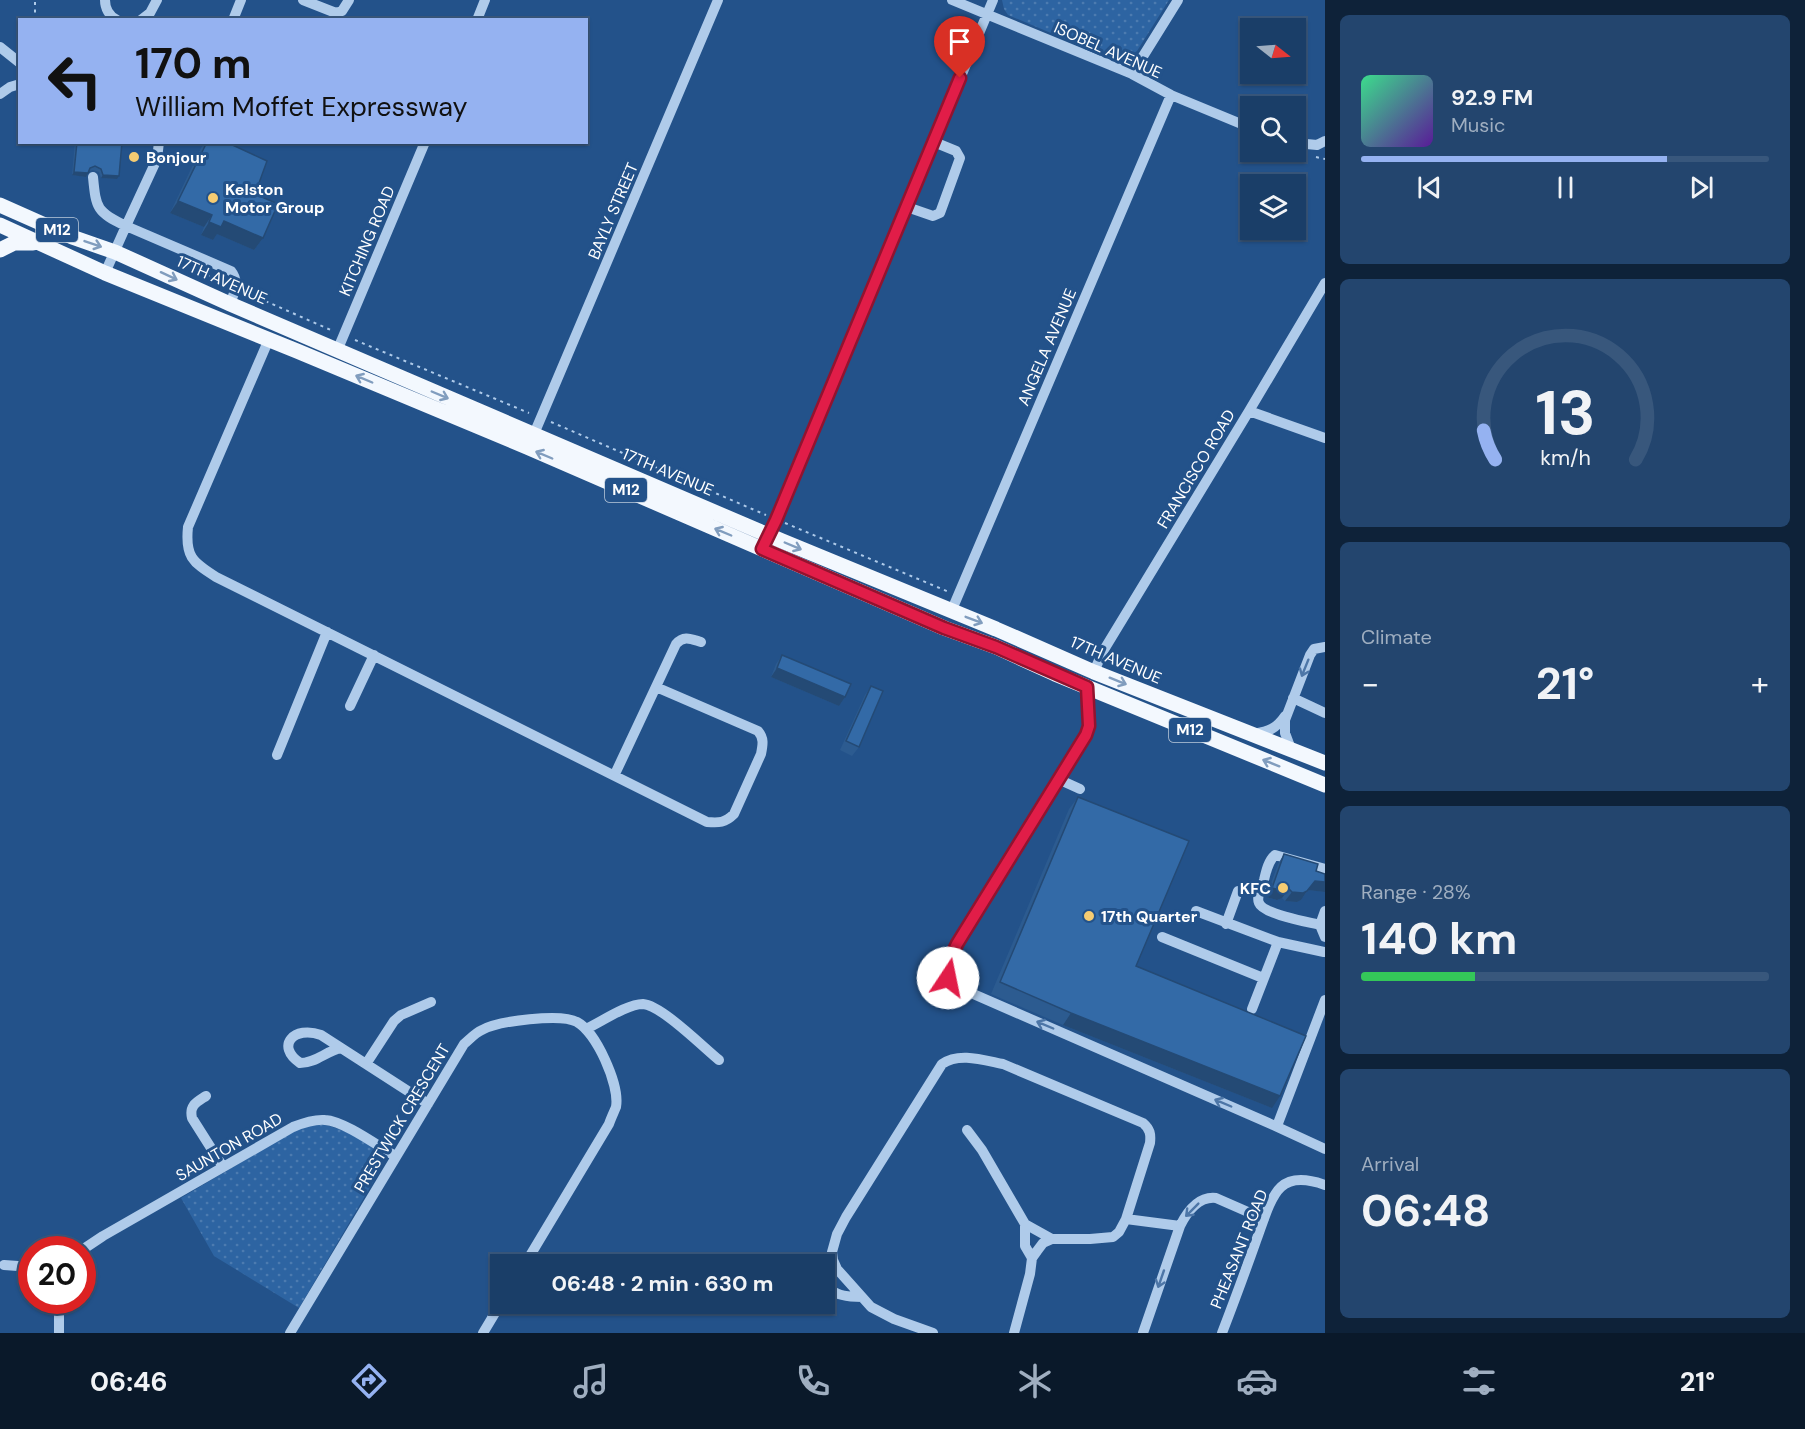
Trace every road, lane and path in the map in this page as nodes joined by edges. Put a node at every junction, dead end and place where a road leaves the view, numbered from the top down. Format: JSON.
{"nodes":[{"id":1,"x":35,"y":0,"type":"edge"},
{"id":2,"x":105,"y":0,"type":"edge"},
{"id":3,"x":157,"y":0,"type":"edge"},
{"id":4,"x":303,"y":0,"type":"edge"},
{"id":5,"x":349,"y":0,"type":"edge"},
{"id":6,"x":485,"y":0,"type":"edge"},
{"id":7,"x":718,"y":0,"type":"edge"},
{"id":8,"x":952,"y":0,"type":"edge"},
{"id":9,"x":993,"y":0,"type":"edge"},
{"id":10,"x":1178,"y":0,"type":"edge"},
{"id":11,"x":239,"y":1,"type":"edge"},
{"id":12,"x":987,"y":15,"type":"junction"},
{"id":13,"x":35,"y":18,"type":"edge"},
{"id":14,"x":115,"y":18,"type":"edge"},
{"id":15,"x":144,"y":18,"type":"edge"},
{"id":16,"x":234,"y":18,"type":"edge"},
{"id":17,"x":478,"y":18,"type":"edge"},
{"id":18,"x":0,"y":47,"type":"edge"},
{"id":19,"x":18,"y":61,"type":"edge"},
{"id":20,"x":1132,"y":74,"type":"junction"},
{"id":21,"x":18,"y":85,"type":"edge"},
{"id":22,"x":0,"y":94,"type":"edge"},
{"id":23,"x":1170,"y":95,"type":"junction"},
{"id":24,"x":1240,"y":124,"type":"edge"},
{"id":25,"x":934,"y":142,"type":"junction"},
{"id":26,"x":159,"y":144,"type":"edge"},
{"id":27,"x":424,"y":144,"type":"edge"},
{"id":28,"x":93,"y":177,"type":"dead end"},
{"id":29,"x":0,"y":205,"type":"edge"},
{"id":30,"x":907,"y":207,"type":"junction"},
{"id":31,"x":0,"y":225,"type":"edge"},
{"id":32,"x":126,"y":226,"type":"junction"},
{"id":33,"x":42,"y":244,"type":"junction"},
{"id":34,"x":0,"y":250,"type":"edge"},
{"id":35,"x":115,"y":252,"type":"junction"},
{"id":36,"x":105,"y":273,"type":"junction"},
{"id":37,"x":1325,"y":283,"type":"edge"},
{"id":38,"x":230,"y":304,"type":"junction"},
{"id":39,"x":275,"y":323,"type":"junction"},
{"id":40,"x":269,"y":339,"type":"junction"},
{"id":41,"x":337,"y":351,"type":"junction"},
{"id":42,"x":1250,"y":411,"type":"junction"},
{"id":43,"x":534,"y":434,"type":"junction"},
{"id":44,"x":1325,"y":438,"type":"edge"},
{"id":45,"x":766,"y":542,"type":"junction"},
{"id":46,"x":951,"y":612,"type":"junction"},
{"id":47,"x":327,"y":632,"type":"junction"},
{"id":48,"x":701,"y":642,"type":"dead end"},
{"id":49,"x":1325,"y":647,"type":"edge"},
{"id":50,"x":374,"y":656,"type":"junction"},
{"id":51,"x":1094,"y":672,"type":"junction"},
{"id":52,"x":656,"y":687,"type":"junction"},
{"id":53,"x":1087,"y":687,"type":"junction"},
{"id":54,"x":1293,"y":698,"type":"junction"},
{"id":55,"x":350,"y":706,"type":"dead end"},
{"id":56,"x":1325,"y":712,"type":"edge"},
{"id":57,"x":1287,"y":713,"type":"junction"},
{"id":58,"x":1253,"y":734,"type":"junction"},
{"id":59,"x":1291,"y":749,"type":"junction"},
{"id":60,"x":277,"y":755,"type":"dead end"},
{"id":61,"x":1325,"y":763,"type":"edge"},
{"id":62,"x":615,"y":774,"type":"junction"},
{"id":63,"x":1058,"y":779,"type":"junction"},
{"id":64,"x":1325,"y":785,"type":"edge"},
{"id":65,"x":1080,"y":789,"type":"dead end"},
{"id":66,"x":1322,"y":868,"type":"edge"},
{"id":67,"x":1238,"y":891,"type":"dead end"},
{"id":68,"x":1196,"y":911,"type":"dead end"},
{"id":69,"x":1325,"y":911,"type":"edge"},
{"id":70,"x":1226,"y":924,"type":"junction"},
{"id":71,"x":1320,"y":926,"type":"junction"},
{"id":72,"x":1162,"y":937,"type":"dead end"},
{"id":73,"x":1325,"y":937,"type":"edge"},
{"id":74,"x":1278,"y":942,"type":"junction"},
{"id":75,"x":1325,"y":954,"type":"edge"},
{"id":76,"x":1263,"y":978,"type":"junction"},
{"id":77,"x":1325,"y":1000,"type":"edge"},
{"id":78,"x":431,"y":1002,"type":"dead end"},
{"id":79,"x":1252,"y":1009,"type":"dead end"},
{"id":80,"x":586,"y":1029,"type":"junction"},
{"id":81,"x":341,"y":1048,"type":"dead end"},
{"id":82,"x":719,"y":1060,"type":"dead end"},
{"id":83,"x":366,"y":1064,"type":"junction"},
{"id":84,"x":206,"y":1096,"type":"dead end"},
{"id":85,"x":428,"y":1104,"type":"junction"},
{"id":86,"x":1277,"y":1126,"type":"junction"},
{"id":87,"x":967,"y":1130,"type":"dead end"},
{"id":88,"x":1325,"y":1149,"type":"edge"},
{"id":89,"x":395,"y":1156,"type":"junction"},
{"id":90,"x":223,"y":1167,"type":"junction"},
{"id":91,"x":1325,"y":1185,"type":"edge"},
{"id":92,"x":1264,"y":1218,"type":"junction"},
{"id":93,"x":1126,"y":1219,"type":"junction"},
{"id":94,"x":1025,"y":1224,"type":"junction"},
{"id":95,"x":1180,"y":1226,"type":"junction"},
{"id":96,"x":1052,"y":1239,"type":"junction"},
{"id":97,"x":96,"y":1241,"type":"edge"},
{"id":98,"x":531,"y":1254,"type":"edge"},
{"id":99,"x":833,"y":1254,"type":"edge"},
{"id":100,"x":1032,"y":1258,"type":"junction"},
{"id":101,"x":835,"y":1264,"type":"edge"},
{"id":102,"x":4,"y":1265,"type":"dead end"},
{"id":103,"x":18,"y":1266,"type":"edge"},
{"id":104,"x":835,"y":1293,"type":"edge"},
{"id":105,"x":862,"y":1297,"type":"junction"},
{"id":106,"x":59,"y":1314,"type":"edge"},
{"id":107,"x":494,"y":1314,"type":"edge"},
{"id":108,"x":59,"y":1333,"type":"edge"},
{"id":109,"x":290,"y":1333,"type":"edge"},
{"id":110,"x":483,"y":1333,"type":"edge"},
{"id":111,"x":933,"y":1333,"type":"edge"},
{"id":112,"x":1014,"y":1333,"type":"edge"},
{"id":113,"x":1143,"y":1333,"type":"edge"},
{"id":114,"x":1222,"y":1333,"type":"edge"}],
"edges":[{"from":1,"to":13,"type":"path"},
{"from":2,"to":14,"type":"street"},
{"from":3,"to":15,"type":"street"},
{"from":4,"to":5,"type":"street"},
{"from":6,"to":17,"type":"street"},
{"from":7,"to":43,"type":"street","name":"BAYLY STREET"},
{"from":8,"to":12,"type":"street","name":"ISOBEL AVENUE"},
{"from":9,"to":12,"type":"street"},
{"from":10,"to":20,"type":"street"},
{"from":11,"to":16,"type":"street"},
{"from":12,"to":20,"type":"street","name":"ISOBEL AVENUE"},
{"from":12,"to":25,"type":"street"},
{"from":18,"to":19,"type":"street"},
{"from":20,"to":23,"type":"street","name":"ISOBEL AVENUE"},
{"from":21,"to":22,"type":"street"},
{"from":23,"to":24,"type":"street","name":"ISOBEL AVENUE"},
{"from":23,"to":46,"type":"street","name":"ANGELA AVENUE"},
{"from":25,"to":30,"type":"street"},
{"from":25,"to":30,"type":"street"},
{"from":26,"to":32,"type":"street"},
{"from":27,"to":41,"type":"street","name":"KITCHING ROAD"},
{"from":28,"to":32,"type":"street"},
{"from":29,"to":35,"type":"main road","name":"17TH AVENUE","number":"M12","one_way":true},
{"from":30,"to":45,"type":"street"},
{"from":31,"to":33,"type":"main road","name":"17TH AVENUE","number":"M12"},
{"from":32,"to":35,"type":"street"},
{"from":32,"to":38,"type":"street"},
{"from":33,"to":34,"type":"main road"},
{"from":33,"to":36,"type":"main road","name":"17TH AVENUE","number":"M12"},
{"from":35,"to":36,"type":"street"},
{"from":35,"to":38,"type":"main road","name":"17TH AVENUE","number":"M12","one_way":true},
{"from":36,"to":40,"type":"main road","name":"17TH AVENUE","number":"M12"},
{"from":37,"to":42,"type":"street","name":"FRANCISCO ROAD"},
{"from":38,"to":39,"type":"main road","name":"17TH AVENUE","number":"M12"},
{"from":39,"to":40,"type":"main road"},
{"from":39,"to":41,"type":"main road","name":"17TH AVENUE","number":"M12"},
{"from":45,"to":40,"type":"main road","name":"17TH AVENUE","number":"M12","one_way":true},
{"from":40,"to":47,"type":"street"},
{"from":41,"to":43,"type":"main road","name":"17TH AVENUE","number":"M12","one_way":true},
{"from":42,"to":44,"type":"street"},
{"from":42,"to":51,"type":"street","name":"FRANCISCO ROAD"},
{"from":43,"to":45,"type":"main road","name":"17TH AVENUE","number":"M12"},
{"from":45,"to":46,"type":"main road","name":"17TH AVENUE","number":"M12","one_way":true},
{"from":45,"to":53,"type":"main road","name":"17TH AVENUE","number":"M12"},
{"from":46,"to":51,"type":"main road","name":"17TH AVENUE","number":"M12","one_way":true},
{"from":47,"to":50,"type":"street"},
{"from":47,"to":60,"type":"street"},
{"from":48,"to":52,"type":"street"},
{"from":49,"to":54,"type":"street","one_way":true},
{"from":50,"to":55,"type":"street"},
{"from":50,"to":62,"type":"street"},
{"from":51,"to":58,"type":"main road","name":"17TH AVENUE","number":"M12","one_way":true},
{"from":52,"to":62,"type":"street"},
{"from":52,"to":62,"type":"street"},
{"from":53,"to":63,"type":"street"},
{"from":64,"to":53,"type":"main road","number":"M12","one_way":true},
{"from":54,"to":56,"type":"street"},
{"from":54,"to":57,"type":"street"},
{"from":57,"to":58,"type":"street"},
{"from":57,"to":59,"type":"street"},
{"from":58,"to":59,"type":"main road","name":"17TH AVENUE","number":"M12"},
{"from":59,"to":61,"type":"main road","name":"17TH AVENUE","number":"M12"},
{"from":63,"to":65,"type":"street"},
{"from":86,"to":63,"type":"street","one_way":true},
{"from":66,"to":71,"type":"street"},
{"from":67,"to":70,"type":"street"},
{"from":68,"to":70,"type":"street"},
{"from":69,"to":71,"type":"street"},
{"from":70,"to":74,"type":"street"},
{"from":71,"to":73,"type":"street"},
{"from":72,"to":76,"type":"street"},
{"from":74,"to":75,"type":"street"},
{"from":74,"to":76,"type":"street"},
{"from":76,"to":79,"type":"street"},
{"from":77,"to":86,"type":"street"},
{"from":78,"to":83,"type":"street"},
{"from":80,"to":82,"type":"street"},
{"from":80,"to":85,"type":"street","name":"PRESTWICK CRESCENT"},
{"from":80,"to":98,"type":"street"},
{"from":81,"to":83,"type":"street"},
{"from":83,"to":85,"type":"street"},
{"from":84,"to":90,"type":"street"},
{"from":85,"to":89,"type":"street","name":"PRESTWICK CRESCENT"},
{"from":86,"to":88,"type":"street"},
{"from":87,"to":94,"type":"street"},
{"from":89,"to":90,"type":"street","name":"SAUNTON ROAD"},
{"from":89,"to":109,"type":"street","name":"PRESTWICK CRESCENT"},
{"from":90,"to":97,"type":"street","name":"SAUNTON ROAD"},
{"from":91,"to":92,"type":"street","name":"PHEASANT ROAD"},
{"from":92,"to":95,"type":"street","one_way":true},
{"from":92,"to":114,"type":"street","name":"PHEASANT ROAD"},
{"from":93,"to":95,"type":"street"},
{"from":93,"to":96,"type":"street"},
{"from":93,"to":99,"type":"street"},
{"from":94,"to":96,"type":"street"},
{"from":94,"to":100,"type":"street"},
{"from":95,"to":113,"type":"street","one_way":true},
{"from":96,"to":100,"type":"street"},
{"from":100,"to":112,"type":"street"},
{"from":101,"to":105,"type":"street"},
{"from":102,"to":103,"type":"street"},
{"from":104,"to":105,"type":"street"},
{"from":105,"to":111,"type":"street"},
{"from":106,"to":108,"type":"street"},
{"from":107,"to":110,"type":"street"}]}
